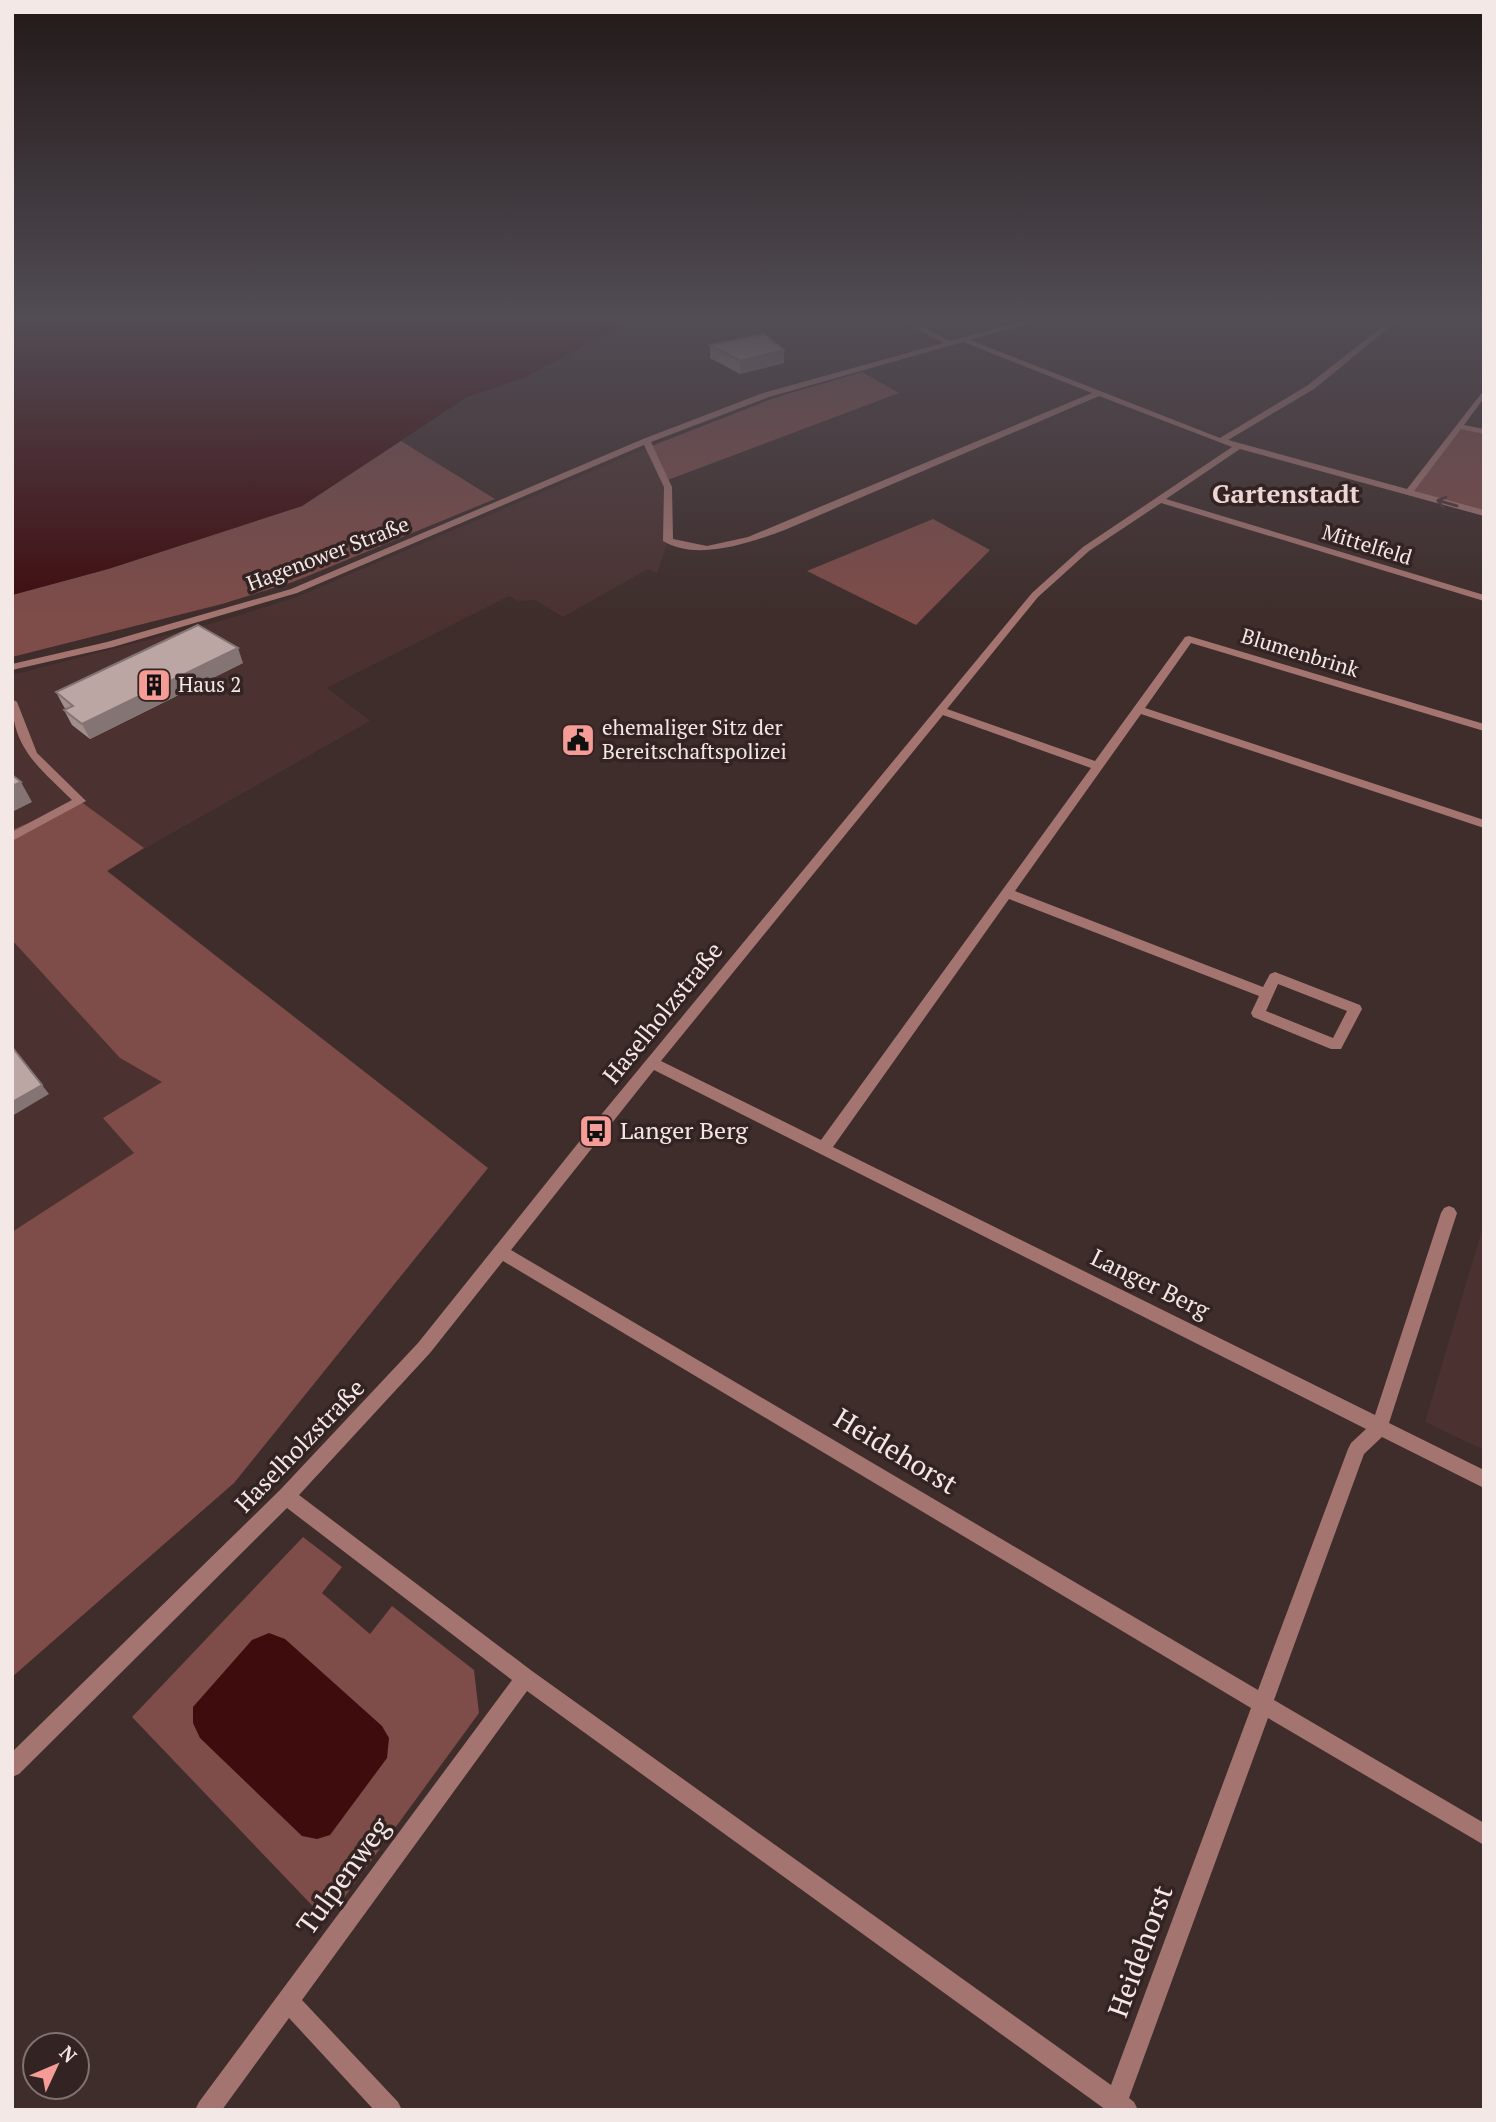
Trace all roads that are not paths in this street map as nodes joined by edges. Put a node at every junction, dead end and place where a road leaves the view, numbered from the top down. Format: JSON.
{"nodes":[{"id":1,"x":709,"y":417,"type":"edge"},
{"id":2,"x":1043,"y":417,"type":"edge"},
{"id":3,"x":1158,"y":417,"type":"edge"},
{"id":4,"x":1261,"y":417,"type":"edge"},
{"id":5,"x":1466,"y":417,"type":"edge"},
{"id":6,"x":1459,"y":426,"type":"junction"},
{"id":7,"x":1484,"y":432,"type":"edge"},
{"id":8,"x":646,"y":441,"type":"junction"},
{"id":9,"x":1221,"y":441,"type":"junction"},
{"id":10,"x":1239,"y":446,"type":"junction"},
{"id":11,"x":1409,"y":492,"type":"junction"},
{"id":12,"x":1161,"y":500,"type":"junction"},
{"id":13,"x":1484,"y":513,"type":"edge"},
{"id":14,"x":1484,"y":598,"type":"edge"},
{"id":15,"x":12,"y":667,"type":"edge"},
{"id":16,"x":12,"y":702,"type":"edge"},
{"id":17,"x":1139,"y":710,"type":"junction"},
{"id":18,"x":942,"y":711,"type":"junction"},
{"id":19,"x":1484,"y":728,"type":"edge"},
{"id":20,"x":1097,"y":766,"type":"junction"},
{"id":21,"x":1484,"y":824,"type":"edge"},
{"id":22,"x":12,"y":837,"type":"edge"},
{"id":23,"x":1007,"y":893,"type":"junction"},
{"id":24,"x":1267,"y":995,"type":"junction"},
{"id":25,"x":652,"y":1063,"type":"junction"},
{"id":26,"x":823,"y":1149,"type":"junction"},
{"id":27,"x":1449,"y":1213,"type":"dead end"},
{"id":28,"x":500,"y":1251,"type":"junction"},
{"id":29,"x":1379,"y":1428,"type":"junction"},
{"id":30,"x":1484,"y":1479,"type":"edge"},
{"id":31,"x":286,"y":1496,"type":"junction"},
{"id":32,"x":525,"y":1678,"type":"junction"},
{"id":33,"x":1263,"y":1703,"type":"junction"},
{"id":34,"x":12,"y":1766,"type":"edge"},
{"id":35,"x":1484,"y":1835,"type":"edge"},
{"id":36,"x":288,"y":2001,"type":"junction"},
{"id":37,"x":1121,"y":2106,"type":"edge"},
{"id":38,"x":207,"y":2110,"type":"edge"},
{"id":39,"x":390,"y":2110,"type":"edge"}],
"edges":[{"from":1,"to":8,"type":"street","name":"Hagenower Straße"},
{"from":2,"to":8,"type":"street"},
{"from":3,"to":9,"type":"street"},
{"from":4,"to":9,"type":"street"},
{"from":5,"to":6,"type":"street"},
{"from":6,"to":7,"type":"street"},
{"from":6,"to":11,"type":"street"},
{"from":8,"to":15,"type":"street","name":"Hagenower Straße"},
{"from":9,"to":10,"type":"street"},
{"from":10,"to":11,"type":"street"},
{"from":10,"to":12,"type":"street","name":"Haselholzstraße"},
{"from":13,"to":11,"type":"street","one_way":true},
{"from":12,"to":14,"type":"street","name":"Mittelfeld"},
{"from":12,"to":18,"type":"street","name":"Haselholzstraße"},
{"from":16,"to":22,"type":"street"},
{"from":17,"to":19,"type":"street","name":"Blumenbrink"},
{"from":17,"to":20,"type":"street","name":"Blumenbrink"},
{"from":17,"to":21,"type":"street"},
{"from":18,"to":20,"type":"street"},
{"from":18,"to":25,"type":"street","name":"Haselholzstraße"},
{"from":20,"to":23,"type":"street"},
{"from":23,"to":24,"type":"street"},
{"from":23,"to":26,"type":"street"},
{"from":24,"to":24,"type":"street"},
{"from":25,"to":26,"type":"street","name":"Langer Berg"},
{"from":25,"to":28,"type":"street","name":"Haselholzstraße"},
{"from":26,"to":29,"type":"street","name":"Langer Berg"},
{"from":27,"to":29,"type":"street"},
{"from":28,"to":31,"type":"street","name":"Haselholzstraße"},
{"from":28,"to":33,"type":"street","name":"Heidehorst"},
{"from":29,"to":30,"type":"street","name":"Langer Berg"},
{"from":29,"to":33,"type":"street"},
{"from":31,"to":32,"type":"street"},
{"from":31,"to":34,"type":"street","name":"Haselholzstraße"},
{"from":32,"to":36,"type":"street","name":"Tulpenweg"},
{"from":32,"to":37,"type":"street","name":"Heidehorst"},
{"from":33,"to":35,"type":"street","name":"Heidehorst"},
{"from":33,"to":37,"type":"street","name":"Heidehorst"},
{"from":36,"to":38,"type":"street","name":"Tulpenweg"},
{"from":36,"to":39,"type":"street"}]}
